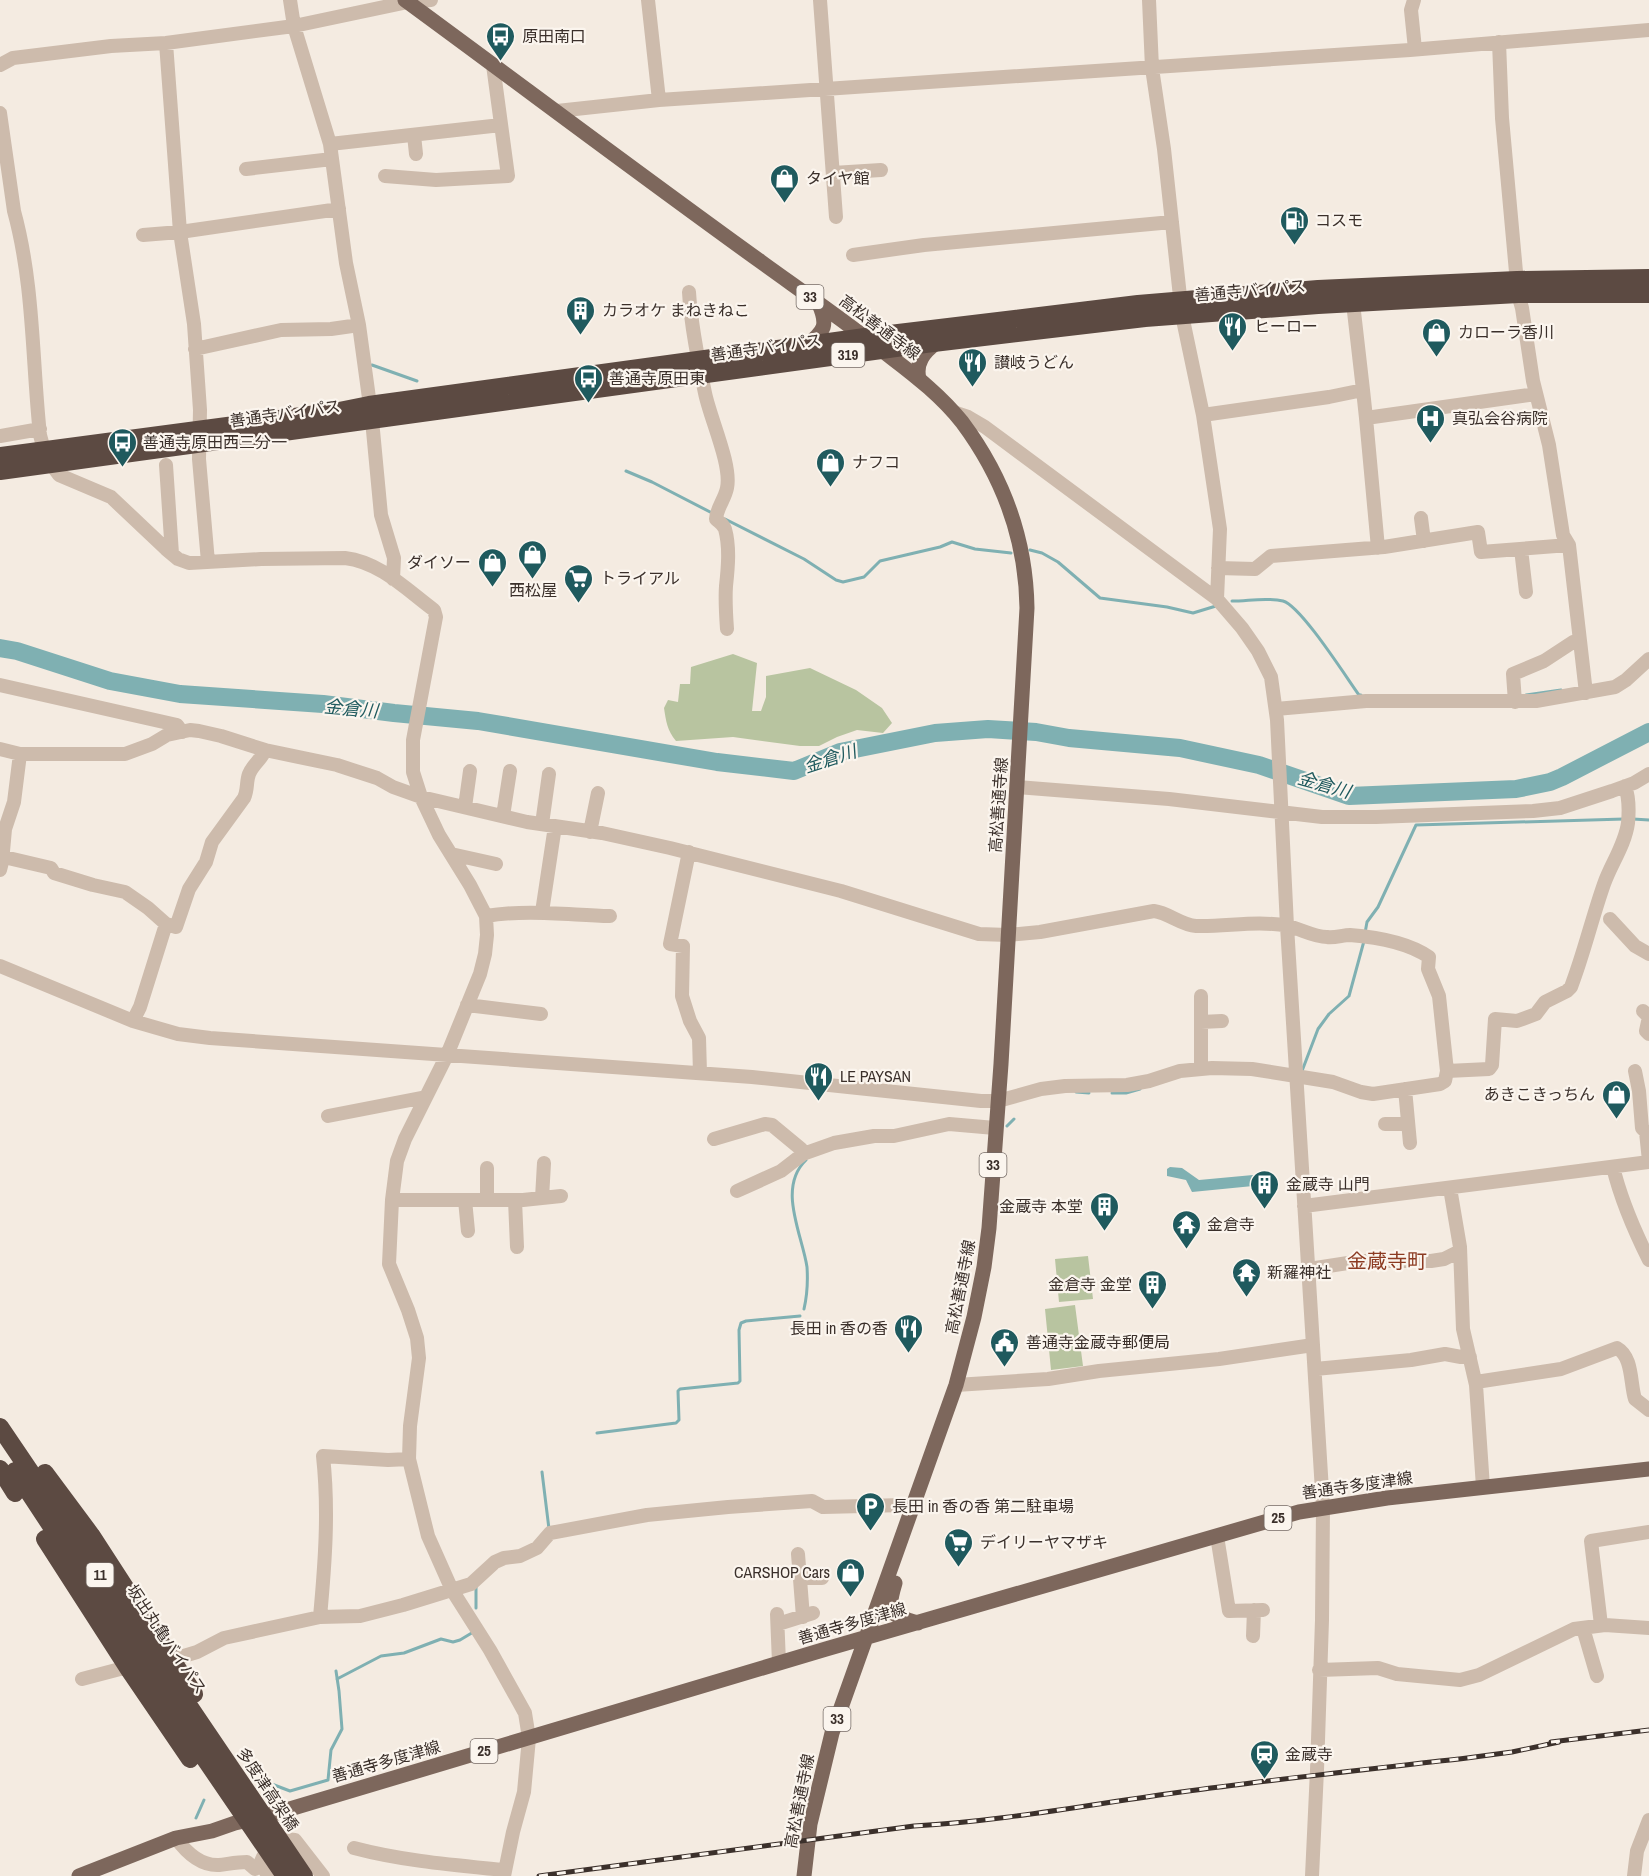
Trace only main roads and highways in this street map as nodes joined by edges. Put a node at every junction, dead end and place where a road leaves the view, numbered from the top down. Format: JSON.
{"nodes":[{"id":1,"x":406,"y":1,"type":"edge"},
{"id":2,"x":1649,"y":278,"type":"edge"},
{"id":3,"x":1517,"y":287,"type":"junction"},
{"id":4,"x":1649,"y":294,"type":"edge"},
{"id":5,"x":819,"y":304,"type":"junction"},
{"id":6,"x":1182,"y":308,"type":"junction"},
{"id":7,"x":866,"y":337,"type":"junction"},
{"id":8,"x":936,"y":343,"type":"junction"},
{"id":9,"x":807,"y":345,"type":"junction"},
{"id":10,"x":882,"y":350,"type":"junction"},
{"id":11,"x":701,"y":367,"type":"junction"},
{"id":12,"x":919,"y":379,"type":"junction"},
{"id":13,"x":0,"y":456,"type":"edge"},
{"id":14,"x":47,"y":457,"type":"junction"},
{"id":15,"x":0,"y":471,"type":"edge"},
{"id":16,"x":0,"y":1411,"type":"edge"},
{"id":17,"x":0,"y":1427,"type":"edge"},
{"id":18,"x":0,"y":1448,"type":"edge"},
{"id":19,"x":0,"y":1469,"type":"edge"},
{"id":20,"x":1649,"y":1469,"type":"edge"},
{"id":21,"x":904,"y":1533,"type":"junction"},
{"id":22,"x":874,"y":1616,"type":"junction"},
{"id":23,"x":918,"y":1623,"type":"junction"},
{"id":24,"x":891,"y":1631,"type":"junction"},
{"id":25,"x":866,"y":1638,"type":"junction"},
{"id":26,"x":826,"y":1649,"type":"junction"},
{"id":27,"x":193,"y":1727,"type":"junction"},
{"id":28,"x":832,"y":1733,"type":"junction"},
{"id":29,"x":273,"y":1814,"type":"junction"},
{"id":30,"x":235,"y":1823,"type":"junction"},
{"id":31,"x":286,"y":1868,"type":"edge"},
{"id":32,"x":80,"y":1876,"type":"edge"},
{"id":33,"x":304,"y":1876,"type":"edge"},
{"id":34,"x":804,"y":1876,"type":"edge"}],
"edges":[{"from":1,"to":5,"type":"main road","name":"高松善通寺線","number":"33"},
{"from":2,"to":3,"type":"highway","name":"善通寺バイパス","number":"319"},
{"from":3,"to":4,"type":"highway","name":"善通寺バイパス","number":"319"},
{"from":3,"to":6,"type":"highway","name":"善通寺バイパス","number":"319"},
{"from":3,"to":6,"type":"highway","name":"善通寺バイパス","number":"319"},
{"from":5,"to":7,"type":"main road","name":"高松善通寺線","number":"33"},
{"from":5,"to":9,"type":"main road"},
{"from":6,"to":7,"type":"highway","name":"善通寺バイパス","number":"319"},
{"from":6,"to":8,"type":"highway","name":"善通寺バイパス","number":"319"},
{"from":7,"to":9,"type":"highway","name":"善通寺バイパス","number":"319"},
{"from":7,"to":10,"type":"main road","name":"高松善通寺線","number":"33"},
{"from":8,"to":10,"type":"highway","name":"善通寺バイパス","number":"319"},
{"from":8,"to":12,"type":"main road"},
{"from":9,"to":11,"type":"highway","name":"善通寺バイパス","number":"319"},
{"from":10,"to":11,"type":"highway","name":"善通寺バイパス","number":"319"},
{"from":10,"to":12,"type":"main road","name":"高松善通寺線","number":"33"},
{"from":11,"to":14,"type":"highway","name":"善通寺バイパス","number":"319"},
{"from":12,"to":21,"type":"main road","name":"高松善通寺線","number":"33"},
{"from":13,"to":14,"type":"highway","name":"善通寺バイパス","number":"319"},
{"from":14,"to":15,"type":"highway","name":"善通寺バイパス","number":"319"},
{"from":16,"to":29,"type":"highway"},
{"from":17,"to":27,"type":"highway","name":"坂出丸亀バイパス","number":"11"},
{"from":18,"to":27,"type":"highway","name":"坂出丸亀バイパス","number":"11"},
{"from":19,"to":30,"type":"highway"},
{"from":20,"to":23,"type":"main road","name":"善通寺多度津線","number":"25"},
{"from":21,"to":22,"type":"main road","name":"高松善通寺線","number":"33"},
{"from":21,"to":23,"type":"main road"},
{"from":22,"to":24,"type":"main road"},
{"from":22,"to":25,"type":"main road","name":"高松善通寺線","number":"33"},
{"from":23,"to":24,"type":"main road","name":"善通寺多度津線","number":"25"},
{"from":24,"to":25,"type":"main road","name":"善通寺多度津線","number":"25"},
{"from":25,"to":26,"type":"main road","name":"善通寺多度津線","number":"25"},
{"from":25,"to":28,"type":"main road","name":"高松善通寺線","number":"33"},
{"from":26,"to":28,"type":"main road"},
{"from":26,"to":29,"type":"main road","name":"善通寺多度津線","number":"25"},
{"from":27,"to":31,"type":"highway","number":"11"},
{"from":27,"to":33,"type":"highway","name":"多度津高架橋","number":"11"},
{"from":28,"to":34,"type":"main road","name":"高松善通寺線","number":"33"},
{"from":29,"to":30,"type":"main road","name":"善通寺多度津線","number":"25"},
{"from":29,"to":31,"type":"highway"},
{"from":30,"to":31,"type":"highway"},
{"from":30,"to":32,"type":"main road","name":"善通寺多度津線","number":"25"}]}
